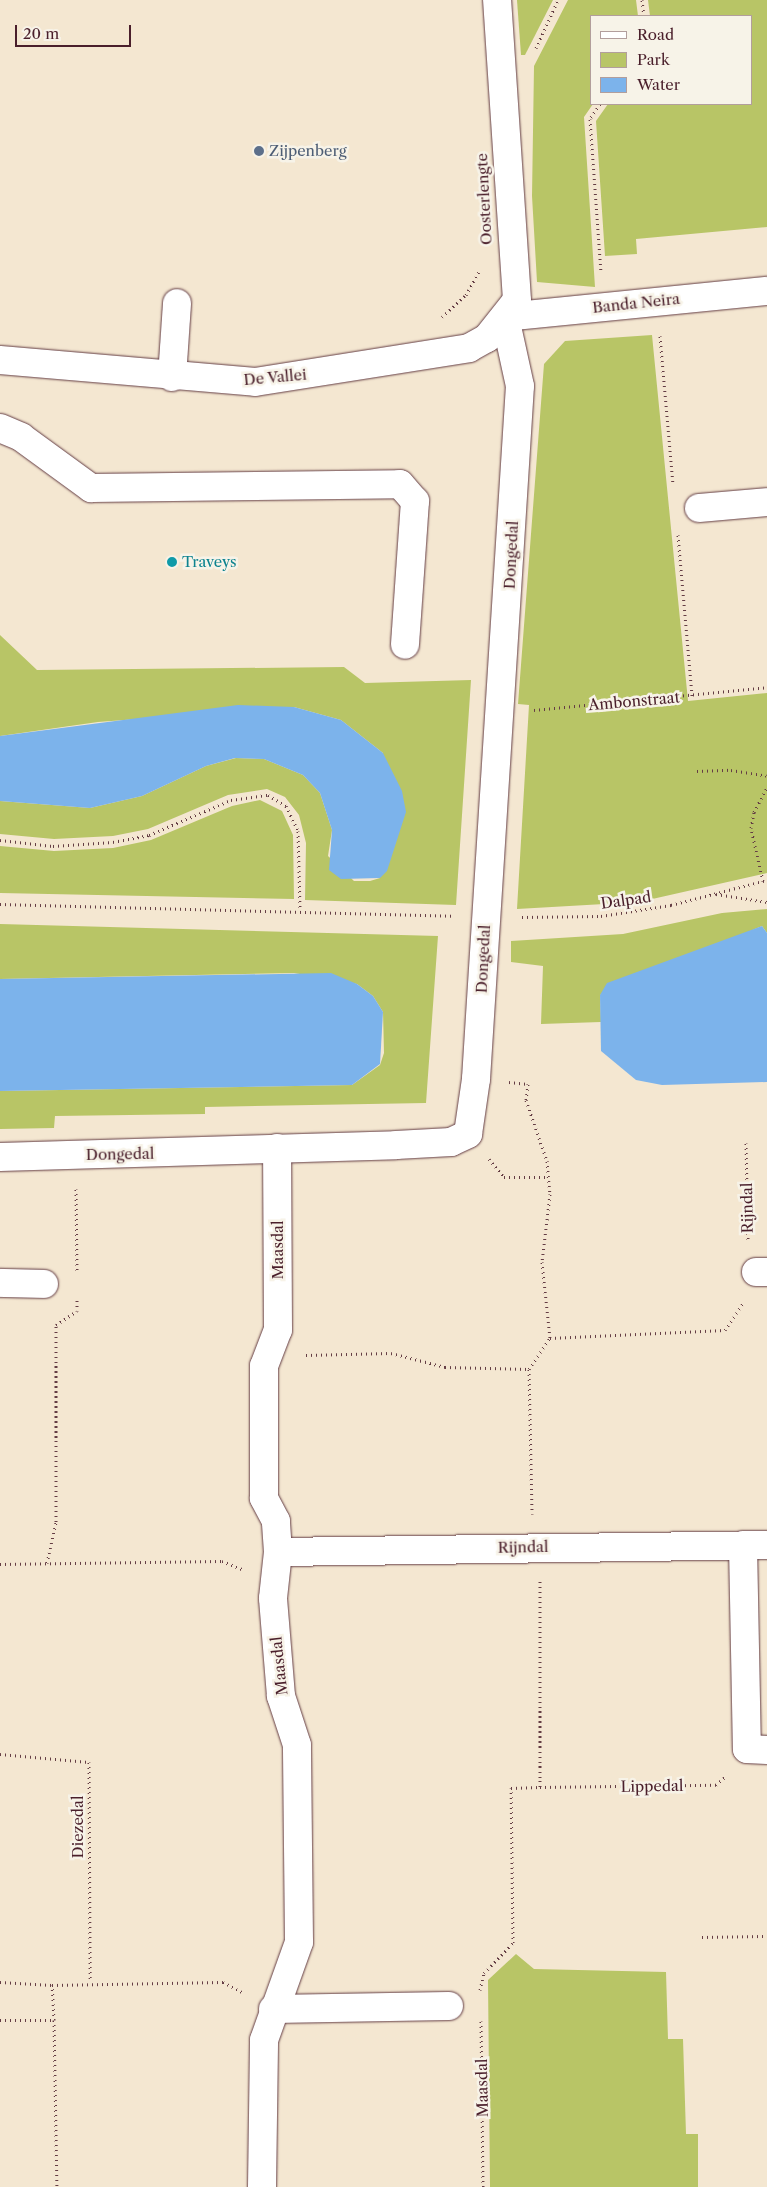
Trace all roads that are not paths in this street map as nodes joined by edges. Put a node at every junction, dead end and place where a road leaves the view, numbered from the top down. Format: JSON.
{"nodes":[{"id":1,"x":497,"y":0,"type":"edge"},
{"id":2,"x":767,"y":291,"type":"edge"},
{"id":3,"x":177,"y":303,"type":"dead end"},
{"id":4,"x":506,"y":317,"type":"junction"},
{"id":5,"x":0,"y":360,"type":"edge"},
{"id":6,"x":172,"y":377,"type":"junction"},
{"id":7,"x":0,"y":428,"type":"edge"},
{"id":8,"x":767,"y":502,"type":"edge"},
{"id":9,"x":698,"y":508,"type":"dead end"},
{"id":10,"x":405,"y":645,"type":"dead end"},
{"id":11,"x":277,"y":1148,"type":"junction"},
{"id":12,"x":0,"y":1157,"type":"edge"},
{"id":13,"x":0,"y":1284,"type":"edge"},
{"id":14,"x":44,"y":1284,"type":"dead end"},
{"id":15,"x":755,"y":1545,"type":"edge"},
{"id":16,"x":278,"y":1552,"type":"junction"},
{"id":17,"x":757,"y":1749,"type":"edge"},
{"id":18,"x":449,"y":2006,"type":"dead end"},
{"id":19,"x":273,"y":2009,"type":"junction"},
{"id":20,"x":262,"y":2187,"type":"edge"}],
"edges":[{"from":1,"to":4,"type":"street","name":"Oosterlengte"},
{"from":2,"to":4,"type":"street","name":"Banda Neira"},
{"from":3,"to":6,"type":"street"},
{"from":4,"to":6,"type":"street","name":"De Vallei"},
{"from":4,"to":11,"type":"street","name":"Dongedal"},
{"from":5,"to":6,"type":"street","name":"De Vallei"},
{"from":7,"to":10,"type":"street"},
{"from":8,"to":9,"type":"street"},
{"from":11,"to":12,"type":"street","name":"Dongedal"},
{"from":11,"to":16,"type":"street","name":"Maasdal"},
{"from":13,"to":14,"type":"street"},
{"from":15,"to":16,"type":"street","name":"Rijndal"},
{"from":15,"to":17,"type":"street"},
{"from":16,"to":19,"type":"street","name":"Maasdal"},
{"from":18,"to":19,"type":"street"},
{"from":19,"to":20,"type":"street","name":"Maasdal"}]}
